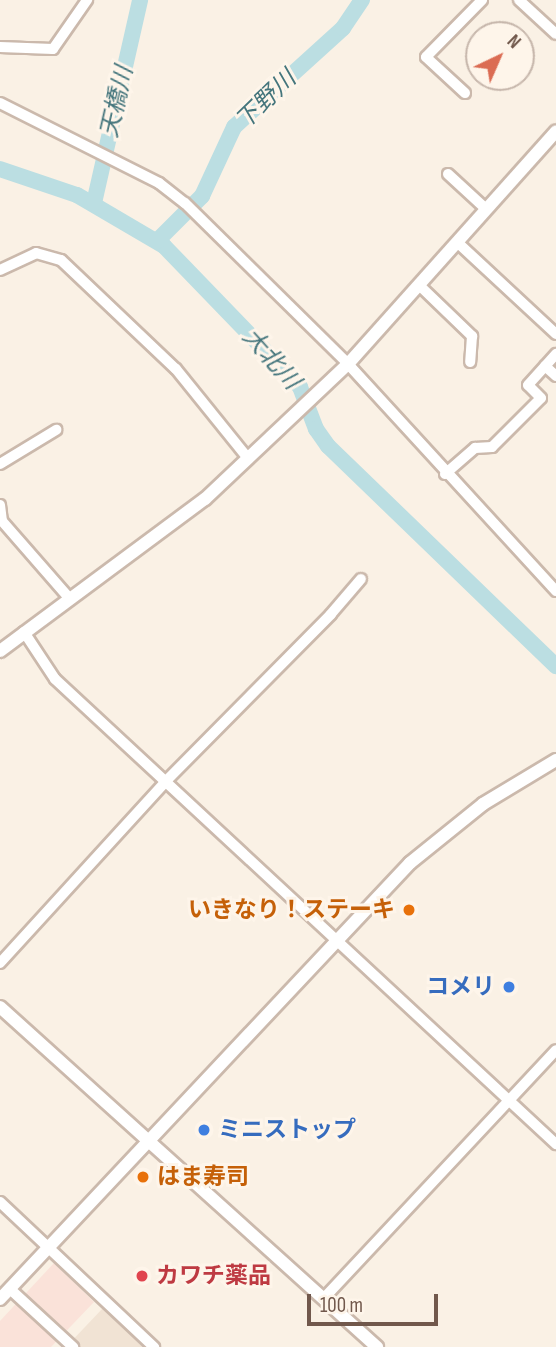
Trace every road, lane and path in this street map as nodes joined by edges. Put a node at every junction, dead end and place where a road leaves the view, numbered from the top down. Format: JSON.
{"nodes":[{"id":1,"x":87,"y":0,"type":"edge"},
{"id":2,"x":482,"y":0,"type":"edge"},
{"id":3,"x":519,"y":0,"type":"edge"},
{"id":4,"x":556,"y":34,"type":"edge"},
{"id":5,"x":0,"y":47,"type":"edge"},
{"id":6,"x":465,"y":93,"type":"dead end"},
{"id":7,"x":0,"y":103,"type":"edge"},
{"id":8,"x":556,"y":131,"type":"edge"},
{"id":9,"x":448,"y":174,"type":"dead end"},
{"id":10,"x":486,"y":209,"type":"junction"},
{"id":11,"x":457,"y":242,"type":"junction"},
{"id":12,"x":0,"y":270,"type":"edge"},
{"id":13,"x":419,"y":285,"type":"junction"},
{"id":14,"x":556,"y":334,"type":"edge"},
{"id":15,"x":556,"y":354,"type":"edge"},
{"id":16,"x":470,"y":362,"type":"dead end"},
{"id":17,"x":345,"y":366,"type":"junction"},
{"id":18,"x":545,"y":366,"type":"junction"},
{"id":19,"x":556,"y":376,"type":"edge"},
{"id":20,"x":56,"y":429,"type":"dead end"},
{"id":21,"x":251,"y":454,"type":"junction"},
{"id":22,"x":0,"y":464,"type":"edge"},
{"id":23,"x":445,"y":474,"type":"junction"},
{"id":24,"x":0,"y":505,"type":"edge"},
{"id":25,"x":360,"y":579,"type":"dead end"},
{"id":26,"x":556,"y":591,"type":"edge"},
{"id":27,"x":70,"y":599,"type":"junction"},
{"id":28,"x":23,"y":632,"type":"junction"},
{"id":29,"x":0,"y":651,"type":"edge"},
{"id":30,"x":556,"y":760,"type":"edge"},
{"id":31,"x":167,"y":780,"type":"junction"},
{"id":32,"x":335,"y":940,"type":"junction"},
{"id":33,"x":0,"y":963,"type":"edge"},
{"id":34,"x":0,"y":1007,"type":"edge"},
{"id":35,"x":556,"y":1050,"type":"edge"},
{"id":36,"x":507,"y":1098,"type":"junction"},
{"id":37,"x":150,"y":1140,"type":"junction"},
{"id":38,"x":556,"y":1144,"type":"edge"},
{"id":39,"x":0,"y":1202,"type":"edge"},
{"id":40,"x":48,"y":1248,"type":"junction"},
{"id":41,"x":10,"y":1289,"type":"junction"},
{"id":42,"x":325,"y":1297,"type":"junction"},
{"id":43,"x":0,"y":1299,"type":"edge"},
{"id":44,"x":67,"y":1345,"type":"edge"},
{"id":45,"x":154,"y":1347,"type":"edge"},
{"id":46,"x":377,"y":1347,"type":"edge"}],
"edges":[{"from":1,"to":5,"type":"street"},
{"from":2,"to":6,"type":"street"},
{"from":3,"to":4,"type":"street"},
{"from":7,"to":17,"type":"street"},
{"from":8,"to":10,"type":"street"},
{"from":9,"to":10,"type":"street"},
{"from":10,"to":11,"type":"street"},
{"from":11,"to":13,"type":"street"},
{"from":11,"to":14,"type":"street"},
{"from":12,"to":21,"type":"street"},
{"from":13,"to":16,"type":"street"},
{"from":13,"to":17,"type":"street"},
{"from":15,"to":18,"type":"street"},
{"from":17,"to":21,"type":"street"},
{"from":17,"to":23,"type":"street"},
{"from":18,"to":19,"type":"street"},
{"from":18,"to":23,"type":"street"},
{"from":20,"to":22,"type":"street"},
{"from":21,"to":27,"type":"street"},
{"from":23,"to":26,"type":"street"},
{"from":24,"to":27,"type":"street"},
{"from":25,"to":31,"type":"street"},
{"from":27,"to":28,"type":"street"},
{"from":28,"to":29,"type":"street"},
{"from":28,"to":31,"type":"street"},
{"from":30,"to":32,"type":"street"},
{"from":31,"to":32,"type":"street"},
{"from":31,"to":33,"type":"street"},
{"from":32,"to":36,"type":"street"},
{"from":32,"to":37,"type":"street"},
{"from":34,"to":37,"type":"street"},
{"from":35,"to":36,"type":"street"},
{"from":36,"to":38,"type":"street"},
{"from":36,"to":42,"type":"street"},
{"from":37,"to":40,"type":"street"},
{"from":37,"to":42,"type":"street"},
{"from":39,"to":40,"type":"street"},
{"from":40,"to":41,"type":"street"},
{"from":40,"to":45,"type":"street"},
{"from":41,"to":43,"type":"street"},
{"from":41,"to":44,"type":"street"},
{"from":42,"to":46,"type":"street"}]}
